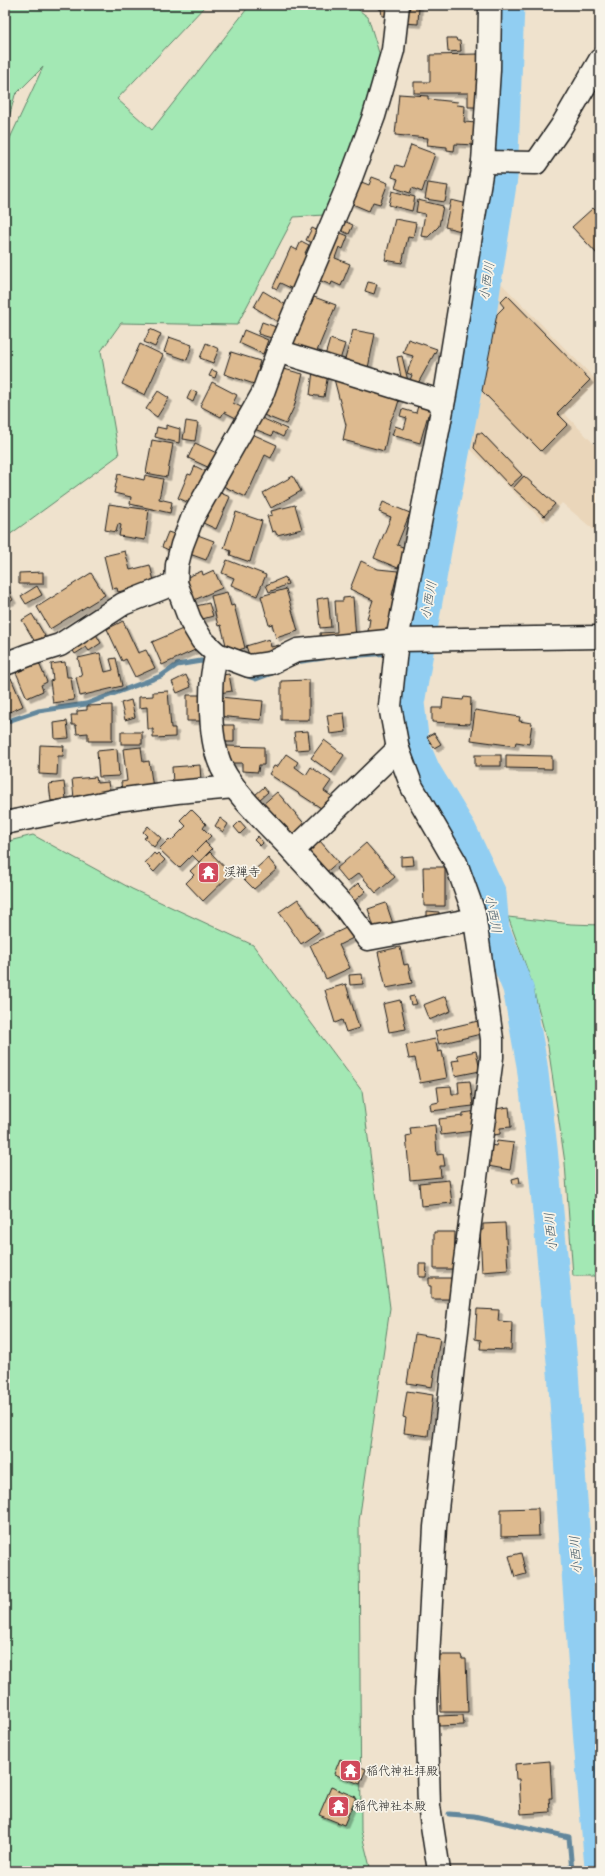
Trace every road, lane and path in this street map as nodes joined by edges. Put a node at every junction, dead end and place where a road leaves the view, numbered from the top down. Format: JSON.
{"nodes":[{"id":1,"x":398,"y":5,"type":"edge"},
{"id":2,"x":490,"y":5,"type":"edge"},
{"id":3,"x":600,"y":60,"type":"edge"},
{"id":4,"x":483,"y":162,"type":"junction"},
{"id":5,"x":278,"y":351,"type":"junction"},
{"id":6,"x":443,"y":402,"type":"junction"},
{"id":7,"x":176,"y":583,"type":"junction"},
{"id":8,"x":600,"y":637,"type":"edge"},
{"id":9,"x":397,"y":640,"type":"junction"},
{"id":10,"x":217,"y":654,"type":"junction"},
{"id":11,"x":5,"y":664,"type":"edge"},
{"id":12,"x":398,"y":749,"type":"junction"},
{"id":13,"x":234,"y":787,"type":"junction"},
{"id":14,"x":5,"y":823,"type":"edge"},
{"id":15,"x":294,"y":852,"type":"junction"},
{"id":16,"x":475,"y":919,"type":"junction"},
{"id":17,"x":439,"y":1871,"type":"edge"}],
"edges":[{"from":1,"to":5,"type":"street"},
{"from":2,"to":4,"type":"street"},
{"from":3,"to":4,"type":"street"},
{"from":4,"to":6,"type":"street"},
{"from":5,"to":6,"type":"street"},
{"from":5,"to":7,"type":"street"},
{"from":6,"to":9,"type":"street"},
{"from":7,"to":10,"type":"street"},
{"from":7,"to":11,"type":"street"},
{"from":8,"to":9,"type":"street"},
{"from":9,"to":10,"type":"street"},
{"from":9,"to":12,"type":"street"},
{"from":10,"to":13,"type":"street"},
{"from":12,"to":15,"type":"street"},
{"from":12,"to":16,"type":"street"},
{"from":13,"to":14,"type":"street"},
{"from":13,"to":15,"type":"street"},
{"from":15,"to":16,"type":"street"},
{"from":16,"to":17,"type":"street"}]}
